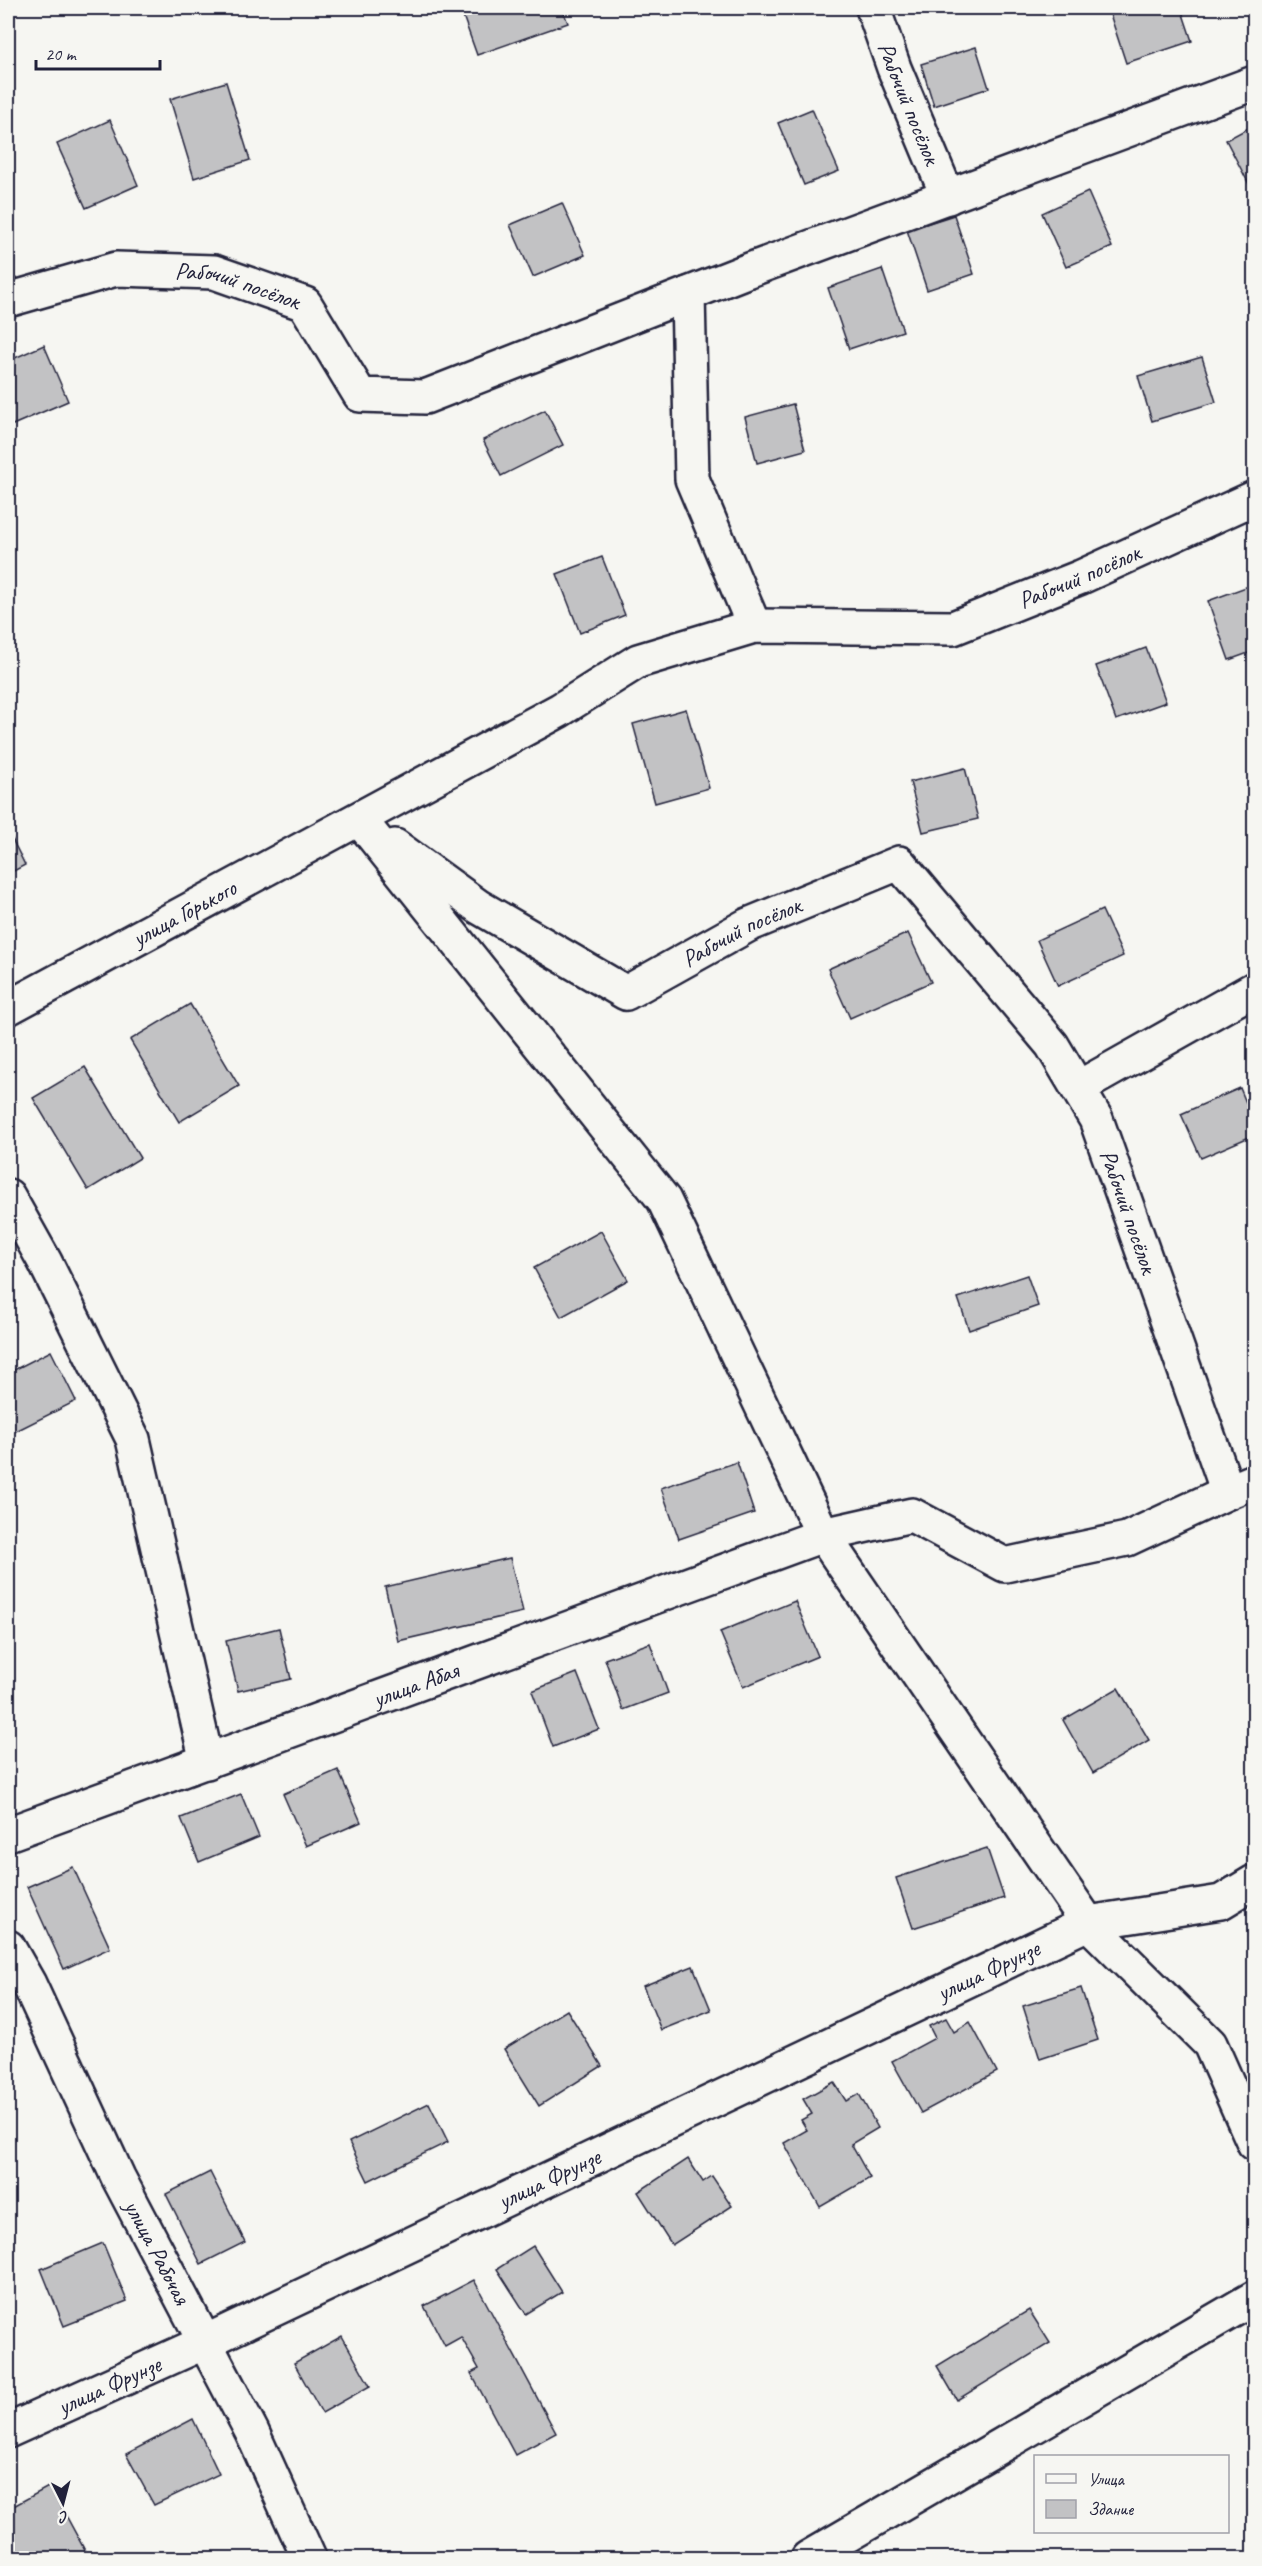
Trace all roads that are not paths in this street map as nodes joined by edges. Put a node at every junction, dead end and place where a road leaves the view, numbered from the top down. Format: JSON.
{"nodes":[{"id":1,"x":873,"y":8,"type":"edge"},
{"id":2,"x":1254,"y":83,"type":"edge"},
{"id":3,"x":948,"y":196,"type":"junction"},
{"id":4,"x":688,"y":294,"type":"junction"},
{"id":5,"x":8,"y":300,"type":"edge"},
{"id":6,"x":1254,"y":498,"type":"edge"},
{"id":7,"x":754,"y":626,"type":"junction"},
{"id":8,"x":360,"y":820,"type":"junction"},
{"id":9,"x":1254,"y":989,"type":"edge"},
{"id":10,"x":8,"y":1008,"type":"edge"},
{"id":11,"x":1078,"y":1089,"type":"junction"},
{"id":12,"x":8,"y":1196,"type":"edge"},
{"id":13,"x":1241,"y":1487,"type":"edge"},
{"id":14,"x":823,"y":1535,"type":"junction"},
{"id":15,"x":207,"y":1762,"type":"junction"},
{"id":16,"x":8,"y":1834,"type":"edge"},
{"id":17,"x":1254,"y":1882,"type":"edge"},
{"id":18,"x":1088,"y":1923,"type":"junction"},
{"id":19,"x":8,"y":1947,"type":"edge"},
{"id":20,"x":1254,"y":2143,"type":"edge"},
{"id":21,"x":1254,"y":2298,"type":"edge"},
{"id":22,"x":205,"y":2342,"type":"junction"},
{"id":23,"x":8,"y":2431,"type":"edge"},
{"id":24,"x":309,"y":2559,"type":"edge"},
{"id":25,"x":808,"y":2559,"type":"edge"}],
"edges":[{"from":1,"to":3,"type":"street","name":"Рабочий посёлок"},
{"from":2,"to":3,"type":"street","name":"Рабочий посёлок"},
{"from":3,"to":4,"type":"street","name":"Рабочий посёлок"},
{"from":4,"to":5,"type":"street","name":"Рабочий посёлок"},
{"from":4,"to":7,"type":"street"},
{"from":6,"to":7,"type":"street","name":"Рабочий посёлок"},
{"from":7,"to":8,"type":"street","name":"Рабочий посёлок"},
{"from":8,"to":10,"type":"street","name":"улица Горького"},
{"from":8,"to":11,"type":"street","name":"Рабочий посёлок"},
{"from":8,"to":14,"type":"street"},
{"from":9,"to":11,"type":"street"},
{"from":11,"to":13,"type":"street","name":"Рабочий посёлок"},
{"from":12,"to":15,"type":"street"},
{"from":13,"to":14,"type":"street","name":"Рабочий посёлок"},
{"from":14,"to":15,"type":"street","name":"улица Абая"},
{"from":14,"to":18,"type":"street"},
{"from":15,"to":16,"type":"street","name":"улица Абая"},
{"from":17,"to":18,"type":"street"},
{"from":18,"to":20,"type":"street"},
{"from":18,"to":22,"type":"street","name":"улица Фрунзе"},
{"from":19,"to":22,"type":"street","name":"улица Рабочая"},
{"from":21,"to":25,"type":"street"},
{"from":22,"to":23,"type":"street","name":"улица Фрунзе"},
{"from":22,"to":24,"type":"street","name":"улица Рабочая"}]}
